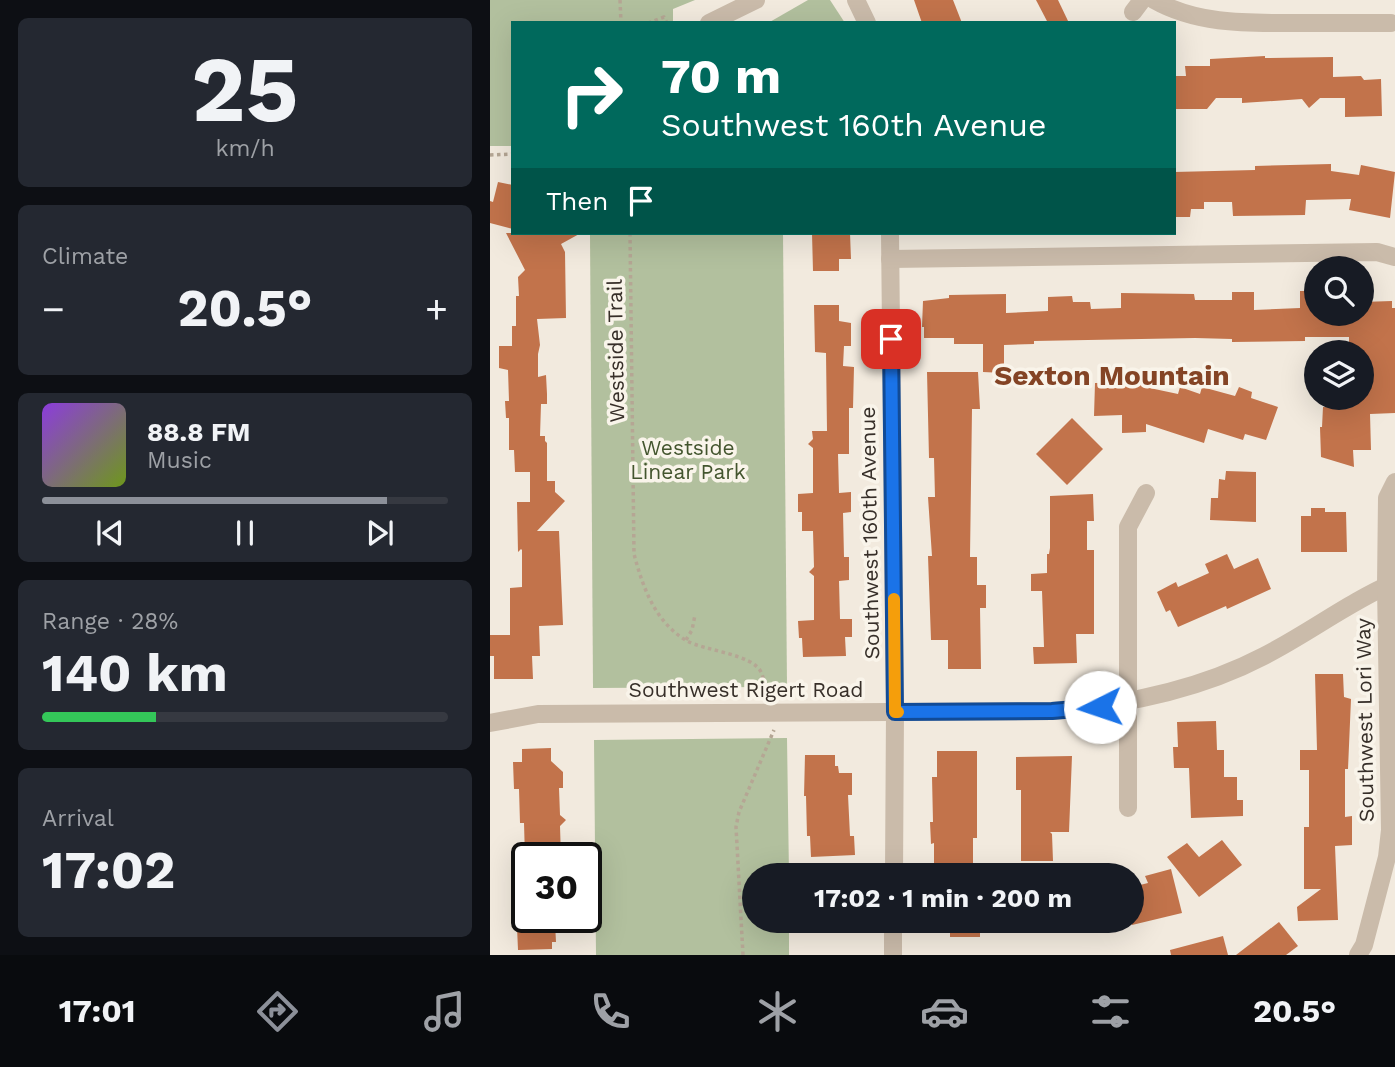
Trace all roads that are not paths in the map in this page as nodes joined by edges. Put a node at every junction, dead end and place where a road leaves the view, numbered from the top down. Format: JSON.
{"nodes":[{"id":1,"x":756,"y":0,"type":"edge"},
{"id":2,"x":856,"y":0,"type":"edge"},
{"id":3,"x":1154,"y":0,"type":"edge"},
{"id":4,"x":713,"y":21,"type":"edge"},
{"id":5,"x":866,"y":21,"type":"edge"},
{"id":6,"x":1391,"y":23,"type":"dead end"},
{"id":7,"x":890,"y":235,"type":"edge"},
{"id":8,"x":1395,"y":257,"type":"edge"},
{"id":9,"x":890,"y":260,"type":"junction"},
{"id":10,"x":1395,"y":482,"type":"edge"},
{"id":11,"x":1146,"y":493,"type":"dead end"},
{"id":12,"x":1390,"y":584,"type":"edge"},
{"id":13,"x":1127,"y":702,"type":"junction"},
{"id":14,"x":895,"y":712,"type":"junction"},
{"id":15,"x":490,"y":723,"type":"edge"},
{"id":16,"x":1128,"y":808,"type":"dead end"},
{"id":17,"x":894,"y":863,"type":"edge"},
{"id":18,"x":893,"y":933,"type":"edge"},
{"id":19,"x":893,"y":955,"type":"edge"},
{"id":20,"x":1358,"y":955,"type":"edge"}],
"edges":[{"from":1,"to":4,"type":"street"},
{"from":2,"to":5,"type":"street"},
{"from":3,"to":6,"type":"street"},
{"from":7,"to":9,"type":"street","name":"Southwest 160th Avenue"},
{"from":8,"to":9,"type":"street"},
{"from":9,"to":14,"type":"street","name":"Southwest 160th Avenue"},
{"from":10,"to":12,"type":"street","name":"Southwest Lori Way"},
{"from":11,"to":13,"type":"street"},
{"from":12,"to":13,"type":"street","name":"Southwest Rigert Road"},
{"from":12,"to":20,"type":"street","name":"Southwest Lori Way"},
{"from":13,"to":14,"type":"street","name":"Southwest Rigert Road"},
{"from":13,"to":16,"type":"street"},
{"from":14,"to":15,"type":"street","name":"Southwest Rigert Road"},
{"from":14,"to":17,"type":"street","name":"Southwest 160th Avenue"},
{"from":18,"to":19,"type":"street"}]}
